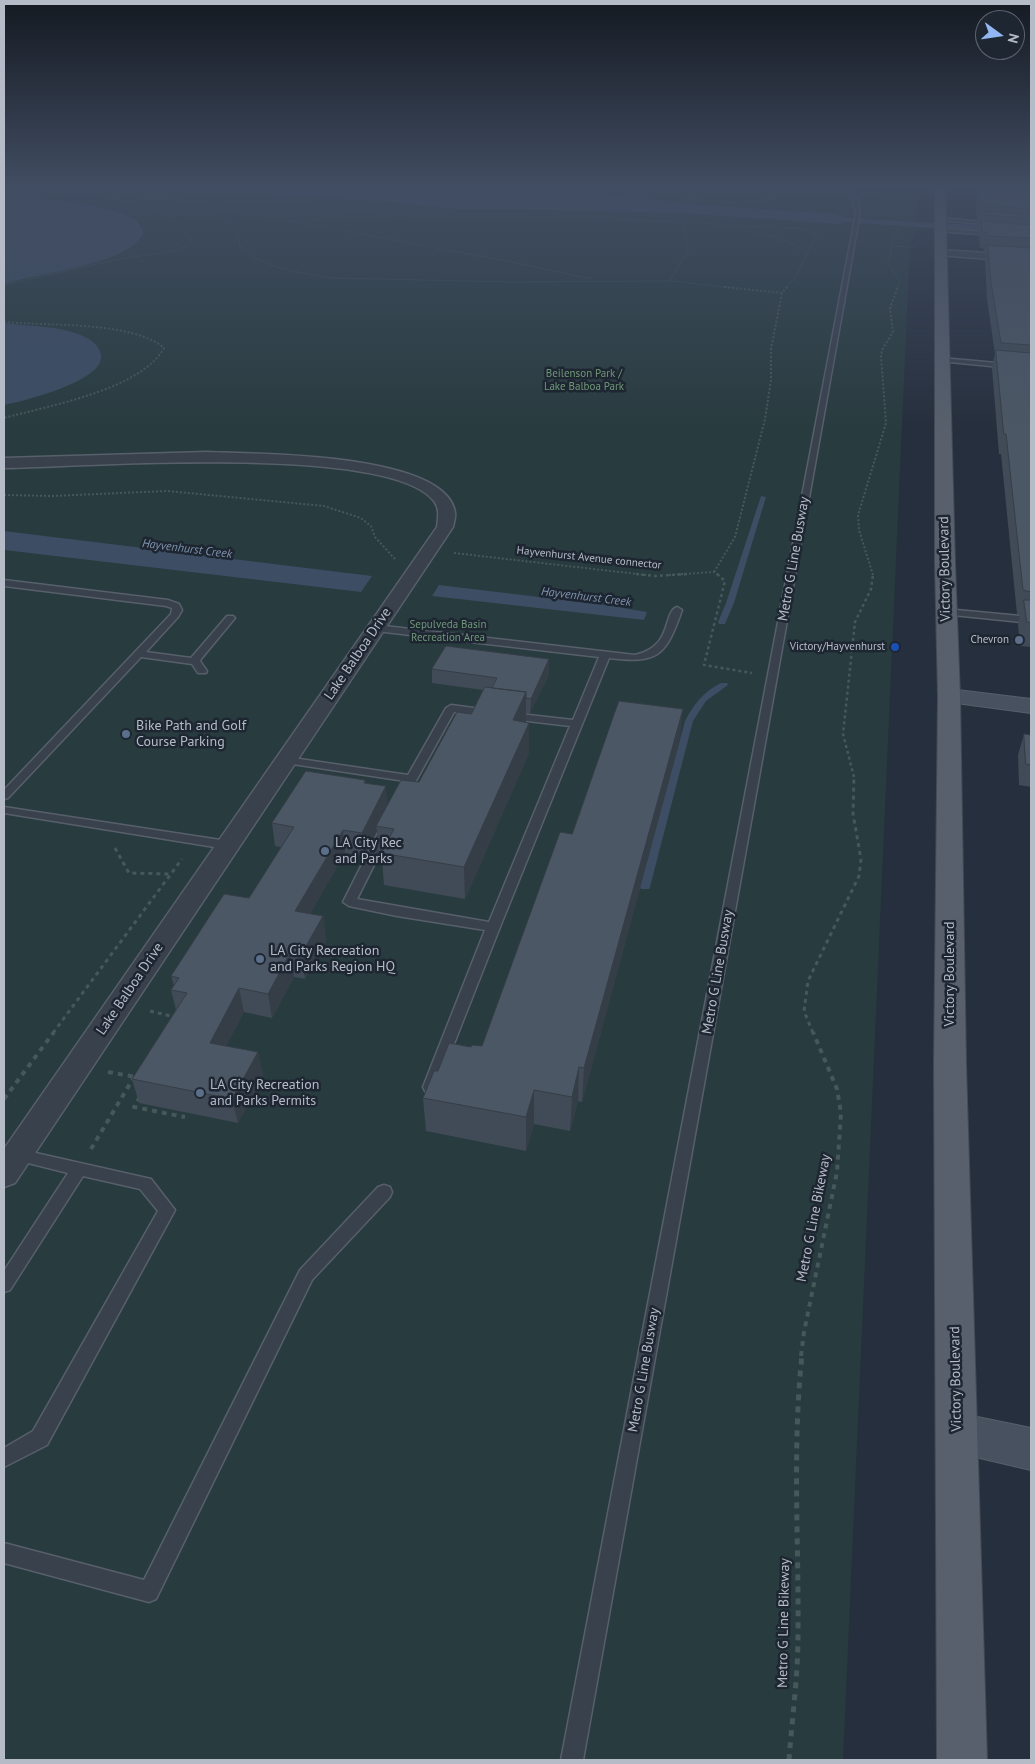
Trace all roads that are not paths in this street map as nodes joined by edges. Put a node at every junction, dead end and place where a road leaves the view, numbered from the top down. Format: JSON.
{"nodes":[{"id":1,"x":848,"y":269,"type":"edge"},
{"id":2,"x":941,"y":269,"type":"edge"},
{"id":3,"x":942,"y":360,"type":"junction"},
{"id":4,"x":1031,"y":368,"type":"edge"},
{"id":5,"x":4,"y":463,"type":"edge"},
{"id":6,"x":4,"y":583,"type":"edge"},
{"id":7,"x":677,"y":610,"type":"dead end"},
{"id":8,"x":946,"y":612,"type":"junction"},
{"id":9,"x":230,"y":618,"type":"dead end"},
{"id":10,"x":1031,"y":620,"type":"edge"},
{"id":11,"x":376,"y":628,"type":"junction"},
{"id":12,"x":138,"y":654,"type":"junction"},
{"id":13,"x":605,"y":655,"type":"junction"},
{"id":14,"x":195,"y":661,"type":"junction"},
{"id":15,"x":202,"y":671,"type":"dead end"},
{"id":16,"x":949,"y":696,"type":"junction"},
{"id":17,"x":1031,"y":706,"type":"edge"},
{"id":18,"x":576,"y":724,"type":"junction"},
{"id":19,"x":286,"y":760,"type":"junction"},
{"id":20,"x":411,"y":779,"type":"junction"},
{"id":21,"x":4,"y":796,"type":"edge"},
{"id":22,"x":398,"y":805,"type":"edge"},
{"id":23,"x":4,"y":810,"type":"edge"},
{"id":24,"x":389,"y":823,"type":"edge"},
{"id":25,"x":227,"y":845,"type":"junction"},
{"id":26,"x":492,"y":926,"type":"junction"},
{"id":27,"x":430,"y":1089,"type":"edge"},
{"id":28,"x":11,"y":1164,"type":"edge"},
{"id":29,"x":79,"y":1169,"type":"junction"},
{"id":30,"x":384,"y":1192,"type":"dead end"},
{"id":31,"x":4,"y":1285,"type":"edge"},
{"id":32,"x":958,"y":1433,"type":"junction"},
{"id":33,"x":1031,"y":1449,"type":"edge"},
{"id":34,"x":4,"y":1458,"type":"edge"},
{"id":35,"x":4,"y":1553,"type":"edge"},
{"id":36,"x":572,"y":1760,"type":"edge"},
{"id":37,"x":962,"y":1760,"type":"edge"}],
"edges":[{"from":1,"to":36,"type":"lane","name":"Metro G Line Busway"},
{"from":2,"to":3,"type":"main road","name":"Victory Boulevard"},
{"from":3,"to":4,"type":"lane"},
{"from":3,"to":8,"type":"main road","name":"Victory Boulevard"},
{"from":5,"to":11,"type":"street","name":"Lake Balboa Drive"},
{"from":6,"to":12,"type":"lane"},
{"from":7,"to":13,"type":"lane"},
{"from":8,"to":10,"type":"lane"},
{"from":8,"to":16,"type":"main road","name":"Victory Boulevard"},
{"from":9,"to":14,"type":"lane"},
{"from":11,"to":13,"type":"lane"},
{"from":11,"to":19,"type":"street","name":"Lake Balboa Drive"},
{"from":12,"to":14,"type":"lane"},
{"from":12,"to":21,"type":"lane"},
{"from":13,"to":18,"type":"lane"},
{"from":14,"to":15,"type":"lane"},
{"from":16,"to":17,"type":"main road"},
{"from":16,"to":32,"type":"main road","name":"Victory Boulevard"},
{"from":18,"to":20,"type":"lane"},
{"from":18,"to":26,"type":"lane"},
{"from":19,"to":20,"type":"lane"},
{"from":19,"to":25,"type":"street","name":"Lake Balboa Drive"},
{"from":20,"to":22,"type":"lane"},
{"from":23,"to":25,"type":"lane"},
{"from":24,"to":26,"type":"lane"},
{"from":25,"to":28,"type":"street","name":"Lake Balboa Drive"},
{"from":26,"to":27,"type":"lane"},
{"from":28,"to":29,"type":"lane"},
{"from":29,"to":31,"type":"lane"},
{"from":29,"to":34,"type":"lane"},
{"from":30,"to":35,"type":"lane"},
{"from":32,"to":33,"type":"main road"},
{"from":32,"to":37,"type":"main road","name":"Victory Boulevard"}]}
